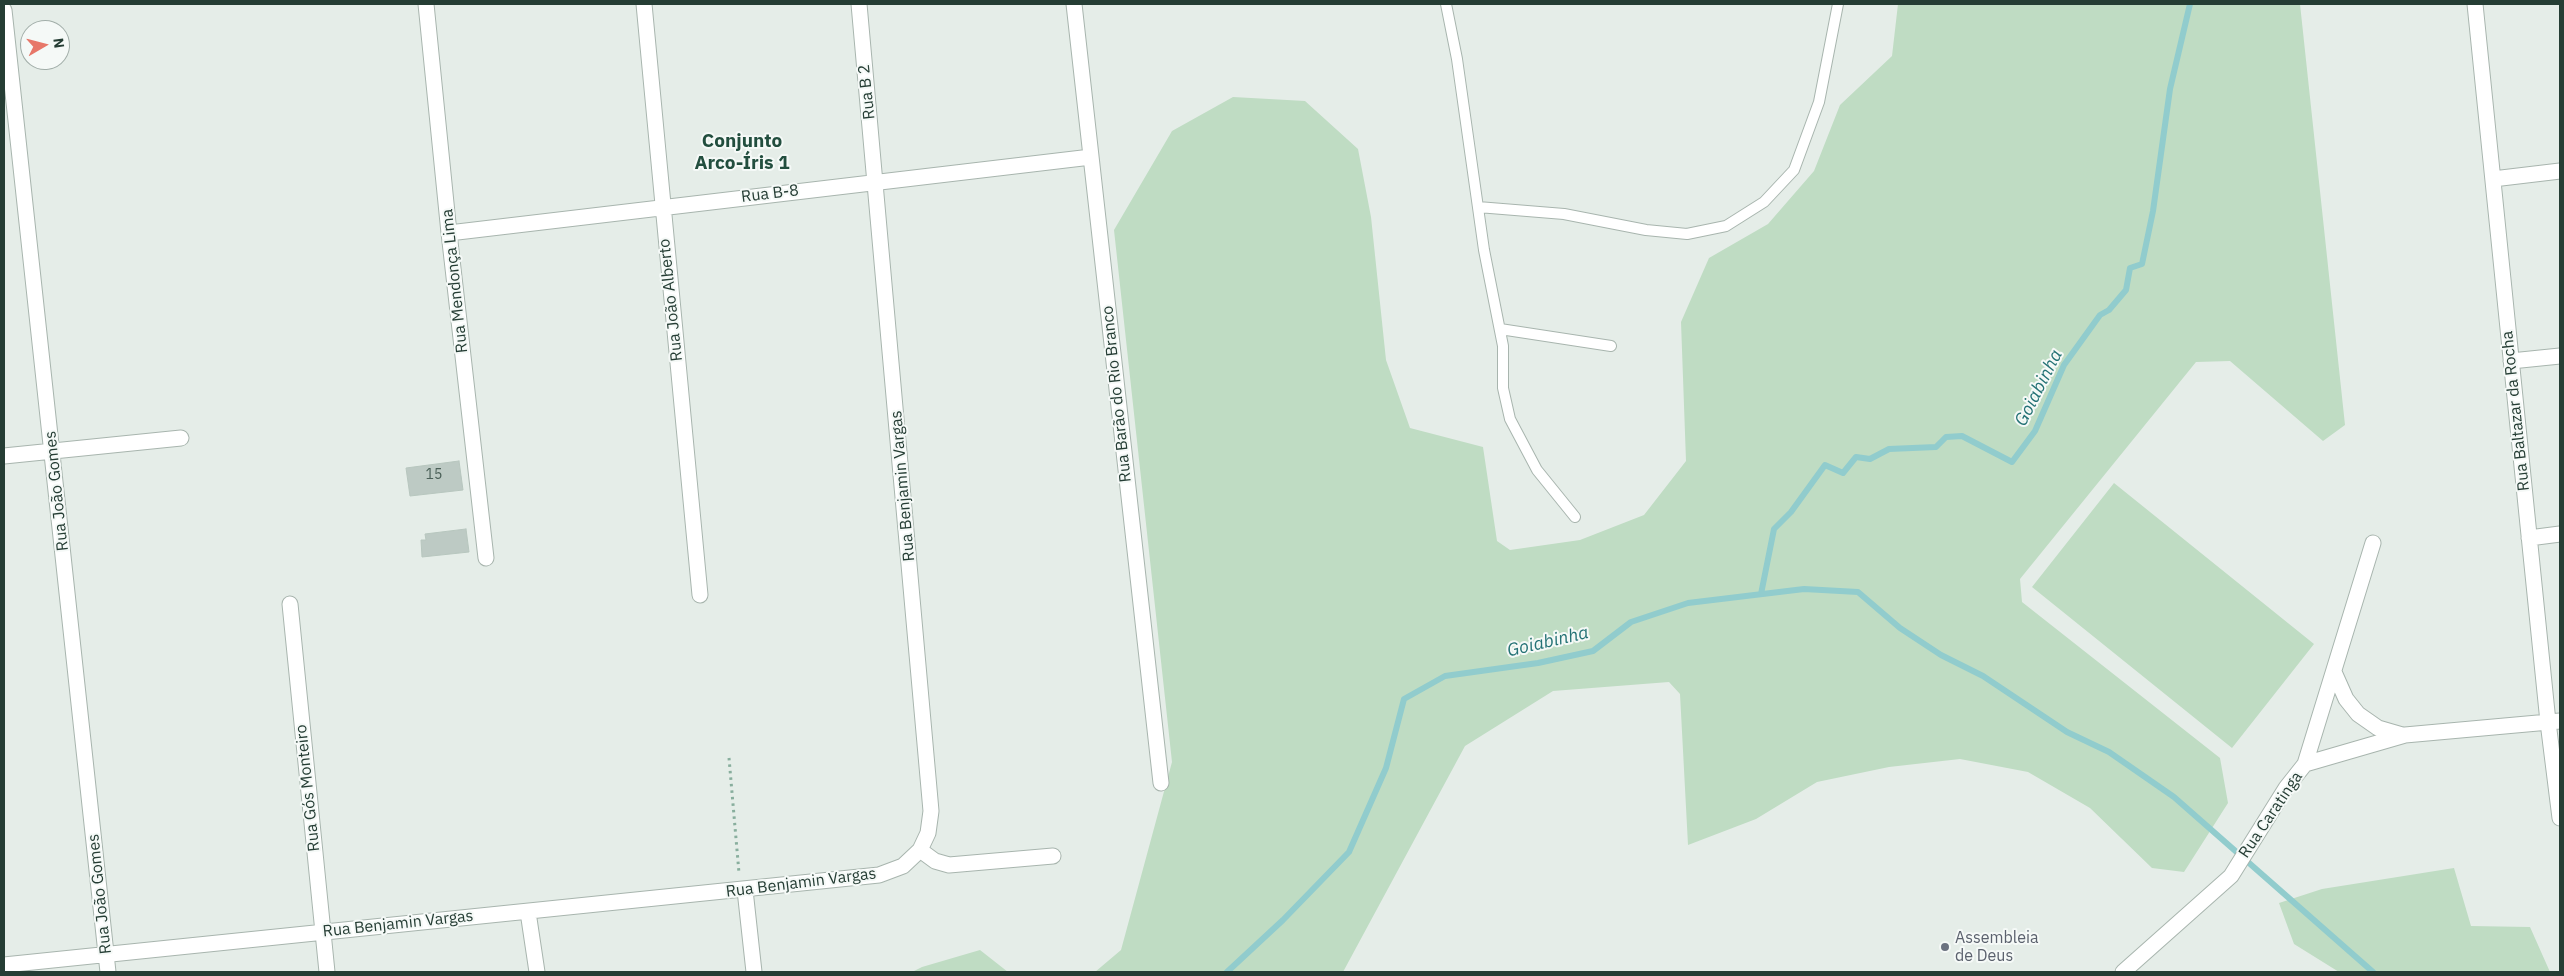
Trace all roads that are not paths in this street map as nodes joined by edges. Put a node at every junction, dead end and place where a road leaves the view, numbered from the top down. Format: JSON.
{"nodes":[{"id":1,"x":426,"y":4,"type":"edge"},
{"id":2,"x":644,"y":4,"type":"edge"},
{"id":3,"x":859,"y":4,"type":"edge"},
{"id":4,"x":1074,"y":4,"type":"edge"},
{"id":5,"x":1446,"y":4,"type":"edge"},
{"id":6,"x":1838,"y":4,"type":"edge"},
{"id":7,"x":2475,"y":4,"type":"edge"},
{"id":8,"x":4,"y":10,"type":"edge"},
{"id":9,"x":1091,"y":158,"type":"junction"},
{"id":10,"x":2560,"y":171,"type":"edge"},
{"id":11,"x":2493,"y":179,"type":"junction"},
{"id":12,"x":876,"y":181,"type":"junction"},
{"id":13,"x":662,"y":207,"type":"junction"},
{"id":14,"x":1478,"y":207,"type":"junction"},
{"id":15,"x":449,"y":233,"type":"junction"},
{"id":16,"x":1500,"y":329,"type":"junction"},
{"id":17,"x":1611,"y":346,"type":"dead end"},
{"id":18,"x":2560,"y":356,"type":"edge"},
{"id":19,"x":2511,"y":361,"type":"junction"},
{"id":20,"x":181,"y":438,"type":"dead end"},
{"id":21,"x":52,"y":450,"type":"junction"},
{"id":22,"x":4,"y":456,"type":"edge"},
{"id":23,"x":1575,"y":517,"type":"dead end"},
{"id":24,"x":2560,"y":534,"type":"edge"},
{"id":25,"x":2529,"y":538,"type":"junction"},
{"id":26,"x":2374,"y":543,"type":"dead end"},
{"id":27,"x":486,"y":558,"type":"dead end"},
{"id":28,"x":700,"y":595,"type":"dead end"},
{"id":29,"x":290,"y":604,"type":"dead end"},
{"id":30,"x":2334,"y":672,"type":"junction"},
{"id":31,"x":2554,"y":721,"type":"edge"},
{"id":32,"x":2405,"y":735,"type":"junction"},
{"id":33,"x":2306,"y":764,"type":"junction"},
{"id":34,"x":1161,"y":783,"type":"dead end"},
{"id":35,"x":2560,"y":818,"type":"edge"},
{"id":36,"x":920,"y":850,"type":"junction"},
{"id":37,"x":1053,"y":856,"type":"dead end"},
{"id":38,"x":745,"y":890,"type":"junction"},
{"id":39,"x":528,"y":912,"type":"junction"},
{"id":40,"x":323,"y":932,"type":"junction"},
{"id":41,"x":106,"y":954,"type":"junction"},
{"id":42,"x":4,"y":965,"type":"edge"},
{"id":43,"x":108,"y":972,"type":"edge"},
{"id":44,"x":328,"y":972,"type":"edge"},
{"id":45,"x":537,"y":972,"type":"edge"},
{"id":46,"x":754,"y":972,"type":"edge"},
{"id":47,"x":2123,"y":972,"type":"edge"}],
"edges":[{"from":1,"to":15,"type":"street","name":"Rua Mendonça Lima"},
{"from":2,"to":13,"type":"street","name":"Rua João Alberto"},
{"from":3,"to":12,"type":"street","name":"Rua B 2"},
{"from":4,"to":9,"type":"street","name":"Rua Barão do Rio Branco"},
{"from":5,"to":14,"type":"lane"},
{"from":6,"to":14,"type":"lane"},
{"from":7,"to":11,"type":"street","name":"Rua Baltazar da Rocha"},
{"from":8,"to":21,"type":"street","name":"Rua João Gomes"},
{"from":9,"to":12,"type":"street","name":"Rua B-8"},
{"from":9,"to":34,"type":"street","name":"Rua Barão do Rio Branco"},
{"from":10,"to":11,"type":"street"},
{"from":11,"to":19,"type":"street","name":"Rua Baltazar da Rocha"},
{"from":12,"to":13,"type":"street","name":"Rua B-8"},
{"from":12,"to":36,"type":"street","name":"Rua Benjamin Vargas"},
{"from":13,"to":15,"type":"street","name":"Rua B-8"},
{"from":13,"to":28,"type":"street","name":"Rua João Alberto"},
{"from":14,"to":16,"type":"lane"},
{"from":15,"to":27,"type":"street","name":"Rua Mendonça Lima"},
{"from":16,"to":17,"type":"lane"},
{"from":16,"to":23,"type":"lane"},
{"from":18,"to":19,"type":"street"},
{"from":19,"to":25,"type":"street","name":"Rua Baltazar da Rocha"},
{"from":20,"to":21,"type":"street"},
{"from":21,"to":22,"type":"street"},
{"from":21,"to":41,"type":"street","name":"Rua João Gomes"},
{"from":24,"to":25,"type":"street"},
{"from":25,"to":31,"type":"street","name":"Rua Baltazar da Rocha"},
{"from":26,"to":30,"type":"street"},
{"from":29,"to":40,"type":"street","name":"Rua Gós Monteiro"},
{"from":30,"to":32,"type":"street"},
{"from":30,"to":33,"type":"street"},
{"from":31,"to":32,"type":"street","name":"Rua Caratinga"},
{"from":31,"to":35,"type":"street","name":"Rua Baltazar da Rocha"},
{"from":32,"to":33,"type":"street","name":"Rua Caratinga"},
{"from":33,"to":47,"type":"street","name":"Rua Caratinga"},
{"from":36,"to":37,"type":"street"},
{"from":36,"to":38,"type":"street","name":"Rua Benjamin Vargas"},
{"from":38,"to":39,"type":"street","name":"Rua Benjamin Vargas"},
{"from":38,"to":46,"type":"street"},
{"from":39,"to":40,"type":"street","name":"Rua Benjamin Vargas"},
{"from":39,"to":45,"type":"street"},
{"from":40,"to":41,"type":"street","name":"Rua Benjamin Vargas"},
{"from":40,"to":44,"type":"street","name":"Rua Gós Monteiro"},
{"from":41,"to":42,"type":"street","name":"Rua Benjamin Vargas"},
{"from":41,"to":43,"type":"street","name":"Rua João Gomes"}]}
